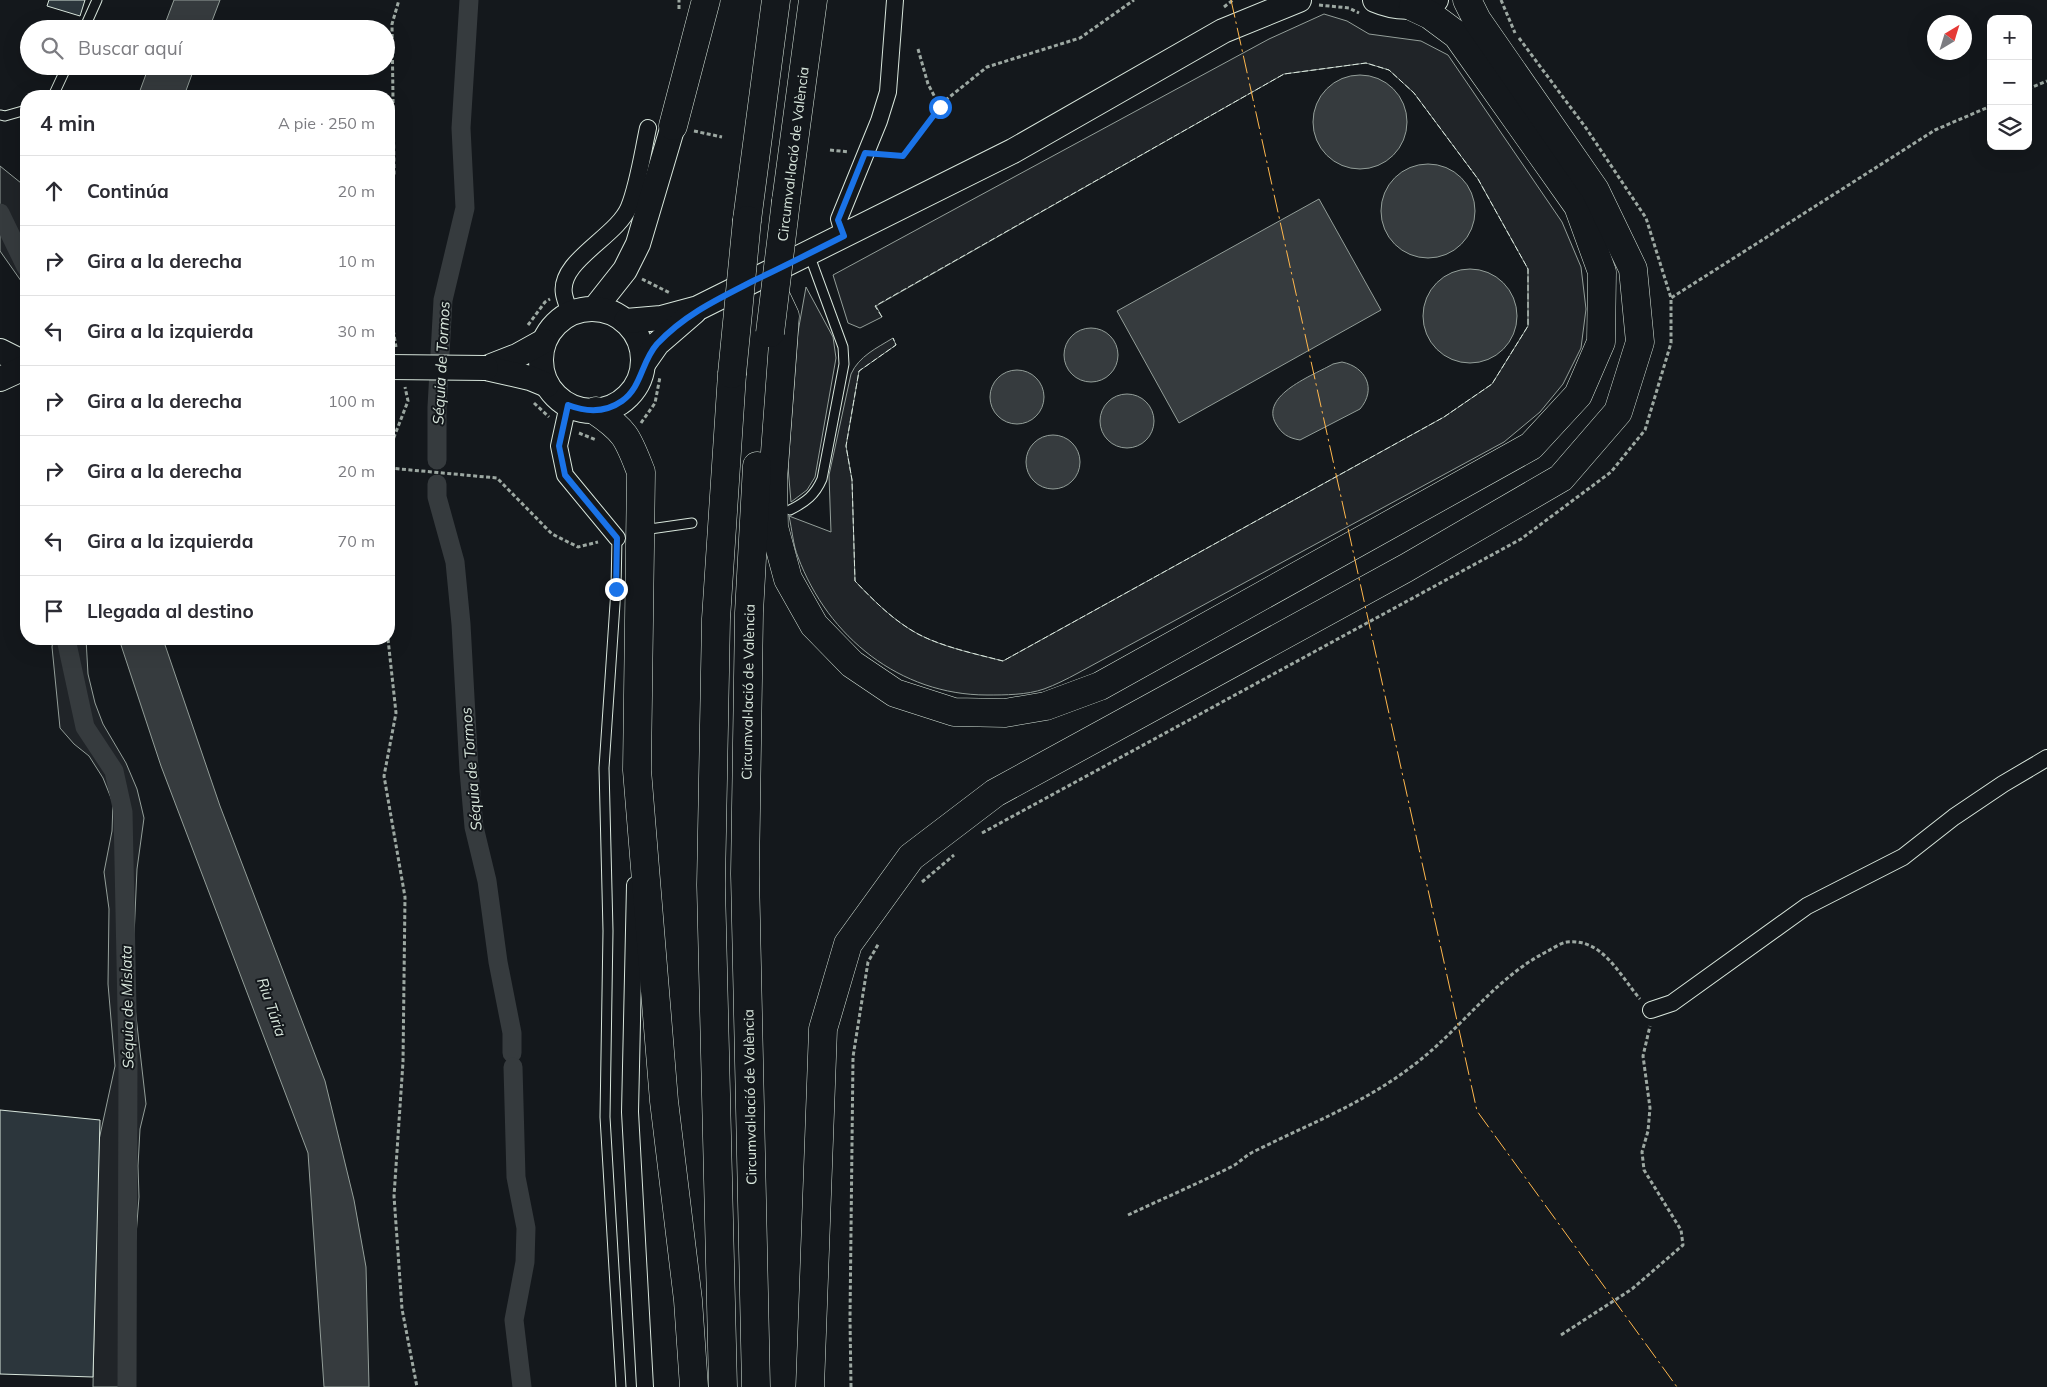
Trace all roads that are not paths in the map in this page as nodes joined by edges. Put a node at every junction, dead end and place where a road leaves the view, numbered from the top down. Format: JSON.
{"nodes":[{"id":1,"x":97,"y":0,"type":"edge"},
{"id":2,"x":706,"y":0,"type":"edge"},
{"id":3,"x":776,"y":0,"type":"edge"},
{"id":4,"x":813,"y":0,"type":"edge"},
{"id":5,"x":895,"y":0,"type":"edge"},
{"id":6,"x":1261,"y":0,"type":"edge"},
{"id":7,"x":1468,"y":0,"type":"edge"},
{"id":8,"x":1424,"y":3,"type":"edge"},
{"id":9,"x":1305,"y":4,"type":"edge"},
{"id":10,"x":1370,"y":8,"type":"edge"},
{"id":11,"x":88,"y":20,"type":"edge"},
{"id":12,"x":1223,"y":31,"type":"junction"},
{"id":13,"x":63,"y":75,"type":"edge"},
{"id":14,"x":56,"y":90,"type":"edge"},
{"id":15,"x":20,"y":111,"type":"edge"},
{"id":16,"x":2,"y":115,"type":"edge"},
{"id":17,"x":661,"y":127,"type":"junction"},
{"id":18,"x":844,"y":236,"type":"junction"},
{"id":19,"x":808,"y":254,"type":"junction"},
{"id":20,"x":595,"y":308,"type":"junction"},
{"id":21,"x":698,"y":308,"type":"junction"},
{"id":22,"x":570,"y":312,"type":"junction"},
{"id":23,"x":626,"y":321,"type":"junction"},
{"id":24,"x":777,"y":334,"type":"junction"},
{"id":25,"x":544,"y":341,"type":"junction"},
{"id":26,"x":0,"y":351,"type":"edge"},
{"id":27,"x":20,"y":362,"type":"edge"},
{"id":28,"x":395,"y":367,"type":"edge"},
{"id":29,"x":652,"y":367,"type":"junction"},
{"id":30,"x":20,"y":368,"type":"edge"},
{"id":31,"x":486,"y":368,"type":"junction"},
{"id":32,"x":0,"y":379,"type":"edge"},
{"id":33,"x":540,"y":393,"type":"junction"},
{"id":34,"x":596,"y":411,"type":"junction"},
{"id":35,"x":565,"y":415,"type":"junction"},
{"id":36,"x":790,"y":510,"type":"dead end"},
{"id":37,"x":692,"y":523,"type":"dead end"},
{"id":38,"x":629,"y":534,"type":"junction"},
{"id":39,"x":2047,"y":758,"type":"edge"},
{"id":40,"x":637,"y":770,"type":"junction"},
{"id":41,"x":1651,"y":1010,"type":"road end"},
{"id":42,"x":622,"y":1387,"type":"edge"},
{"id":43,"x":645,"y":1387,"type":"edge"},
{"id":44,"x":694,"y":1387,"type":"edge"},
{"id":45,"x":723,"y":1387,"type":"edge"},
{"id":46,"x":756,"y":1387,"type":"edge"},
{"id":47,"x":810,"y":1387,"type":"edge"}],
"edges":[{"from":1,"to":11,"type":"lane"},
{"from":2,"to":17,"type":"highway"},
{"from":3,"to":45,"type":"highway","bridge":true},
{"from":4,"to":24,"type":"highway","name":"Circumval·lació de València","bridge":true},
{"from":5,"to":18,"type":"street"},
{"from":6,"to":12,"type":"main road"},
{"from":7,"to":47,"type":"highway"},
{"from":8,"to":10,"type":"main road"},
{"from":8,"to":24,"type":"highway"},
{"from":9,"to":12,"type":"main road"},
{"from":12,"to":18,"type":"main road"},
{"from":13,"to":14,"type":"lane"},
{"from":15,"to":16,"type":"lane"},
{"from":17,"to":20,"type":"main road"},
{"from":17,"to":22,"type":"street"},
{"from":18,"to":19,"type":"main road"},
{"from":19,"to":21,"type":"main road"},
{"from":19,"to":36,"type":"lane"},
{"from":20,"to":22,"type":"main road"},
{"from":20,"to":23,"type":"main road"},
{"from":21,"to":23,"type":"main road"},
{"from":21,"to":29,"type":"main road"},
{"from":22,"to":25,"type":"main road"},
{"from":23,"to":29,"type":"main road"},
{"from":24,"to":46,"type":"highway","name":"Circumval·lació de València"},
{"from":25,"to":31,"type":"main road"},
{"from":25,"to":33,"type":"main road"},
{"from":26,"to":27,"type":"main road"},
{"from":28,"to":31,"type":"main road","bridge":true},
{"from":29,"to":34,"type":"main road"},
{"from":30,"to":32,"type":"main road"},
{"from":31,"to":33,"type":"main road"},
{"from":33,"to":35,"type":"main road"},
{"from":34,"to":35,"type":"main road"},
{"from":34,"to":38,"type":"highway"},
{"from":35,"to":38,"type":"street"},
{"from":37,"to":38,"type":"lane"},
{"from":38,"to":40,"type":"highway"},
{"from":38,"to":42,"type":"lane"},
{"from":39,"to":41,"type":"street"},
{"from":40,"to":43,"type":"street"},
{"from":40,"to":44,"type":"highway"}]}
